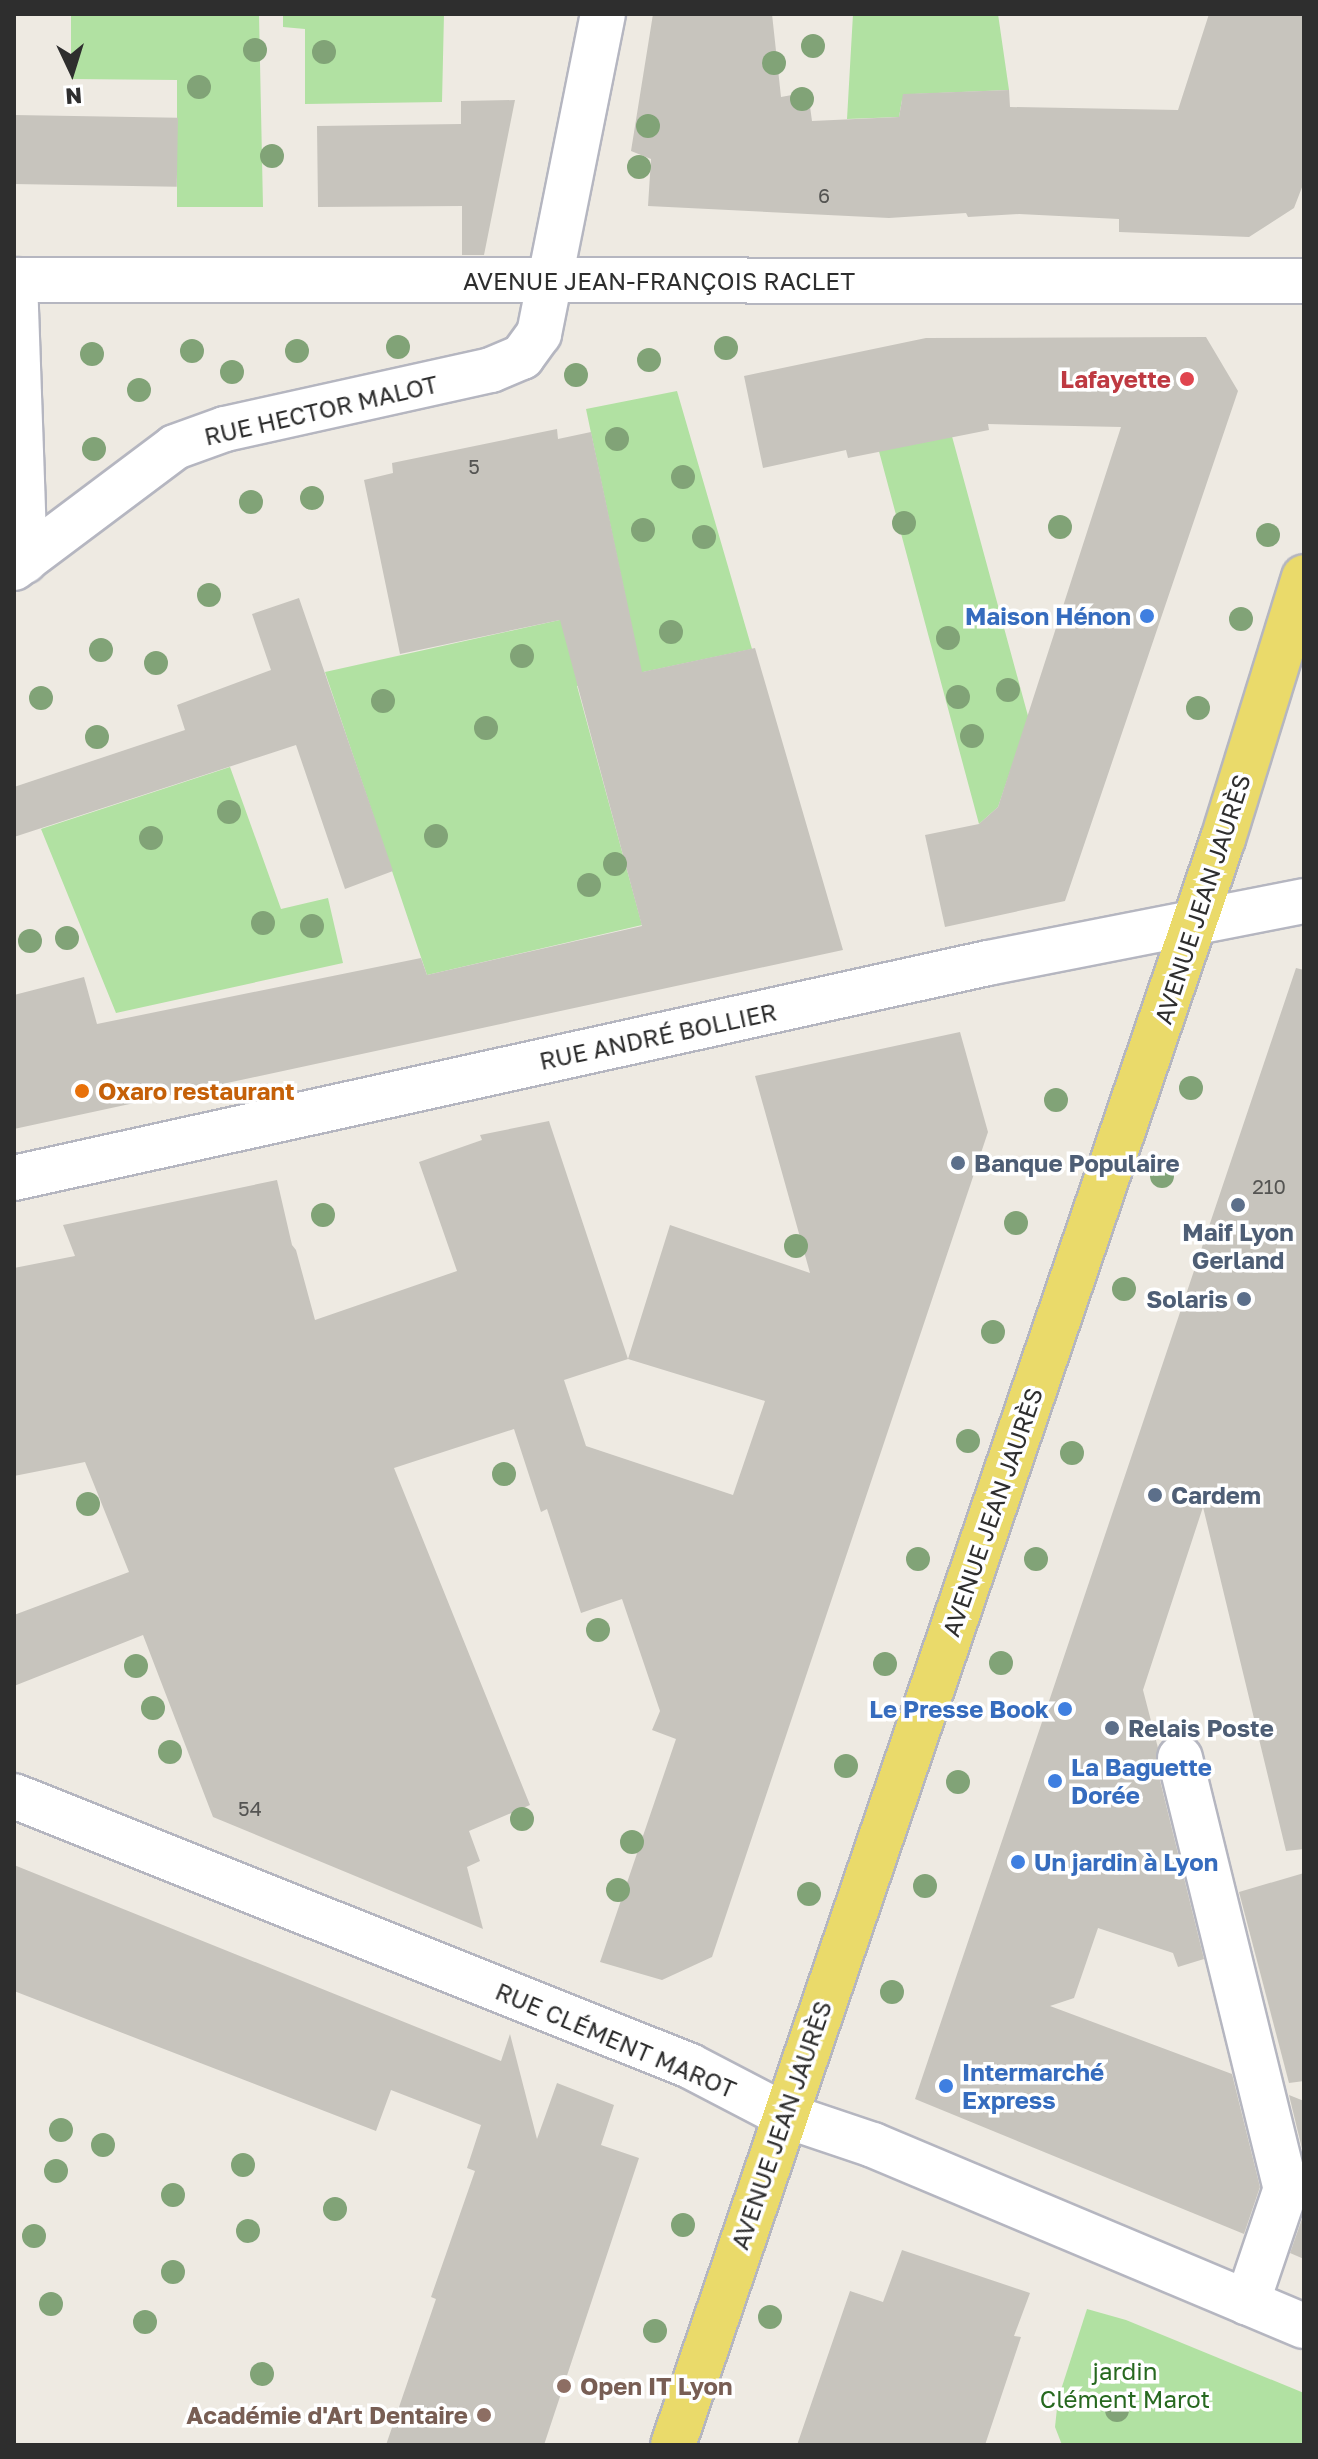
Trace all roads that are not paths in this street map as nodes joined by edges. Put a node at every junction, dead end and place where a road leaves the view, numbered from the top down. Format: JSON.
{"nodes":[{"id":1,"x":603,"y":14,"type":"edge"},
{"id":2,"x":14,"y":280,"type":"edge"},
{"id":3,"x":550,"y":281,"type":"junction"},
{"id":4,"x":1304,"y":281,"type":"edge"},
{"id":5,"x":20,"y":565,"type":"edge"},
{"id":6,"x":1304,"y":577,"type":"edge"},
{"id":7,"x":1304,"y":901,"type":"edge"},
{"id":8,"x":1194,"y":924,"type":"junction"},
{"id":9,"x":14,"y":1178,"type":"edge"},
{"id":10,"x":1180,"y":1758,"type":"dead end"},
{"id":11,"x":14,"y":1796,"type":"edge"},
{"id":12,"x":784,"y":2115,"type":"junction"},
{"id":13,"x":1247,"y":2303,"type":"junction"},
{"id":14,"x":1304,"y":2326,"type":"edge"},
{"id":15,"x":673,"y":2445,"type":"edge"}],
"edges":[{"from":1,"to":3,"type":"street","name":"RUE HECTOR MALOT"},
{"from":2,"to":3,"type":"street","name":"AVENUE JEAN-FRANÇOIS RACLET"},
{"from":2,"to":5,"type":"street","name":"RUE HECTOR MALOT"},
{"from":3,"to":4,"type":"street","name":"AVENUE JEAN-FRANÇOIS RACLET"},
{"from":3,"to":5,"type":"street","name":"RUE HECTOR MALOT"},
{"from":6,"to":8,"type":"main road","name":"AVENUE JEAN JAURÈS"},
{"from":7,"to":8,"type":"street","name":"RUE ANDRÉ BOLLIER"},
{"from":8,"to":9,"type":"street","name":"RUE ANDRÉ BOLLIER"},
{"from":8,"to":12,"type":"main road","name":"AVENUE JEAN JAURÈS"},
{"from":10,"to":13,"type":"street"},
{"from":11,"to":12,"type":"street","name":"RUE CLÉMENT MAROT"},
{"from":12,"to":13,"type":"street","name":"RUE CLÉMENT MAROT"},
{"from":12,"to":15,"type":"main road","name":"AVENUE JEAN JAURÈS"},
{"from":13,"to":14,"type":"street","name":"RUE CLÉMENT MAROT"}]}
